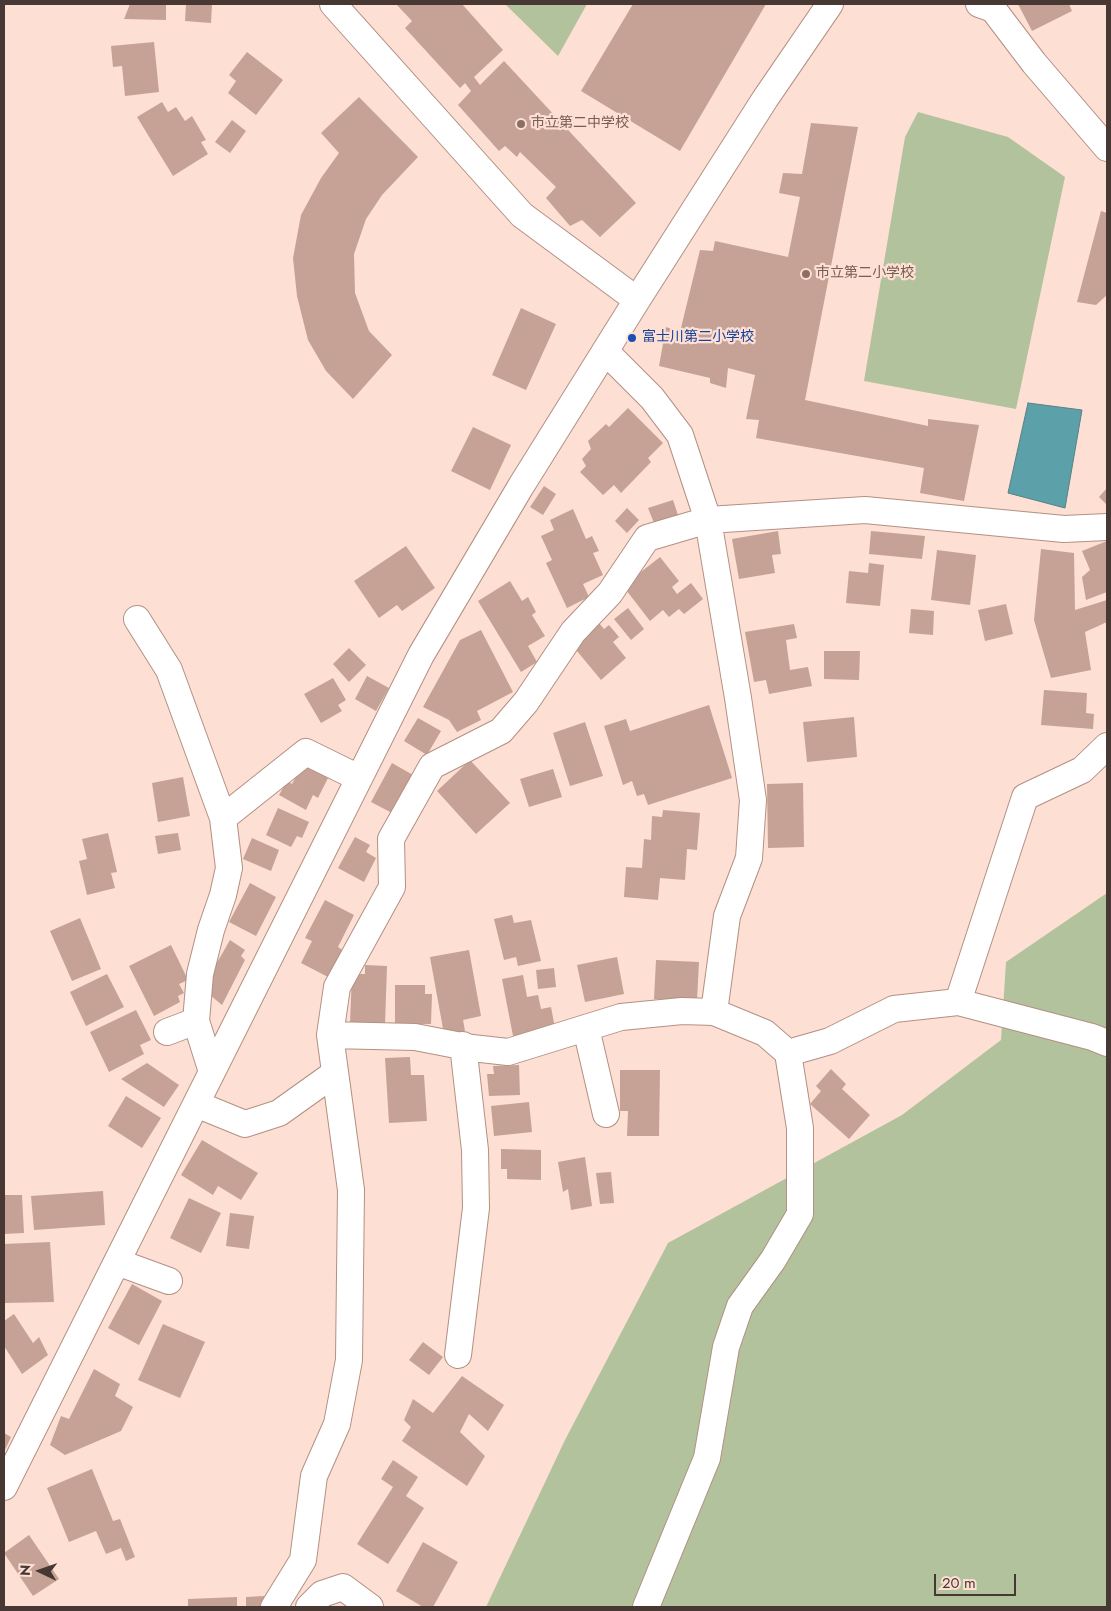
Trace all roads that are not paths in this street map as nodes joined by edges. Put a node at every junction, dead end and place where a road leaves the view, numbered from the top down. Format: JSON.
{"nodes":[{"id":1,"x":333,"y":4,"type":"edge"},
{"id":2,"x":830,"y":4,"type":"edge"},
{"id":3,"x":979,"y":4,"type":"edge"},
{"id":4,"x":1107,"y":148,"type":"edge"},
{"id":5,"x":636,"y":300,"type":"junction"},
{"id":6,"x":605,"y":351,"type":"junction"},
{"id":7,"x":708,"y":520,"type":"junction"},
{"id":8,"x":1107,"y":527,"type":"edge"},
{"id":9,"x":136,"y":619,"type":"dead end"},
{"id":10,"x":1107,"y":746,"type":"edge"},
{"id":11,"x":359,"y":778,"type":"junction"},
{"id":12,"x":224,"y":818,"type":"junction"},
{"id":13,"x":958,"y":1002,"type":"junction"},
{"id":14,"x":714,"y":1012,"type":"junction"},
{"id":15,"x":196,"y":1021,"type":"junction"},
{"id":16,"x":586,"y":1028,"type":"junction"},
{"id":17,"x":167,"y":1032,"type":"dead end"},
{"id":18,"x":330,"y":1035,"type":"junction"},
{"id":19,"x":1107,"y":1043,"type":"edge"},
{"id":20,"x":463,"y":1046,"type":"junction"},
{"id":21,"x":788,"y":1053,"type":"junction"},
{"id":22,"x":212,"y":1072,"type":"junction"},
{"id":23,"x":335,"y":1073,"type":"junction"},
{"id":24,"x":196,"y":1104,"type":"junction"},
{"id":25,"x":606,"y":1114,"type":"dead end"},
{"id":26,"x":116,"y":1262,"type":"junction"},
{"id":27,"x":170,"y":1281,"type":"dead end"},
{"id":28,"x":458,"y":1355,"type":"dead end"},
{"id":29,"x":4,"y":1487,"type":"edge"},
{"id":30,"x":274,"y":1607,"type":"edge"},
{"id":31,"x":309,"y":1607,"type":"edge"},
{"id":32,"x":370,"y":1607,"type":"edge"},
{"id":33,"x":646,"y":1607,"type":"edge"}],
"edges":[{"from":1,"to":5,"type":"street"},
{"from":2,"to":5,"type":"street"},
{"from":3,"to":4,"type":"street"},
{"from":5,"to":6,"type":"street"},
{"from":6,"to":7,"type":"street"},
{"from":6,"to":11,"type":"street"},
{"from":7,"to":8,"type":"street"},
{"from":7,"to":14,"type":"street"},
{"from":7,"to":18,"type":"street"},
{"from":9,"to":12,"type":"street"},
{"from":10,"to":13,"type":"street"},
{"from":11,"to":12,"type":"street"},
{"from":11,"to":22,"type":"street"},
{"from":12,"to":15,"type":"street"},
{"from":13,"to":19,"type":"street"},
{"from":13,"to":21,"type":"street"},
{"from":14,"to":16,"type":"street"},
{"from":14,"to":21,"type":"street"},
{"from":15,"to":17,"type":"street"},
{"from":15,"to":22,"type":"street"},
{"from":16,"to":20,"type":"street"},
{"from":16,"to":25,"type":"street"},
{"from":18,"to":20,"type":"street"},
{"from":18,"to":23,"type":"street"},
{"from":20,"to":28,"type":"street"},
{"from":21,"to":33,"type":"street"},
{"from":22,"to":24,"type":"street"},
{"from":23,"to":24,"type":"street"},
{"from":23,"to":30,"type":"street"},
{"from":24,"to":26,"type":"street"},
{"from":26,"to":27,"type":"street"},
{"from":26,"to":29,"type":"street"},
{"from":31,"to":32,"type":"street"}]}
